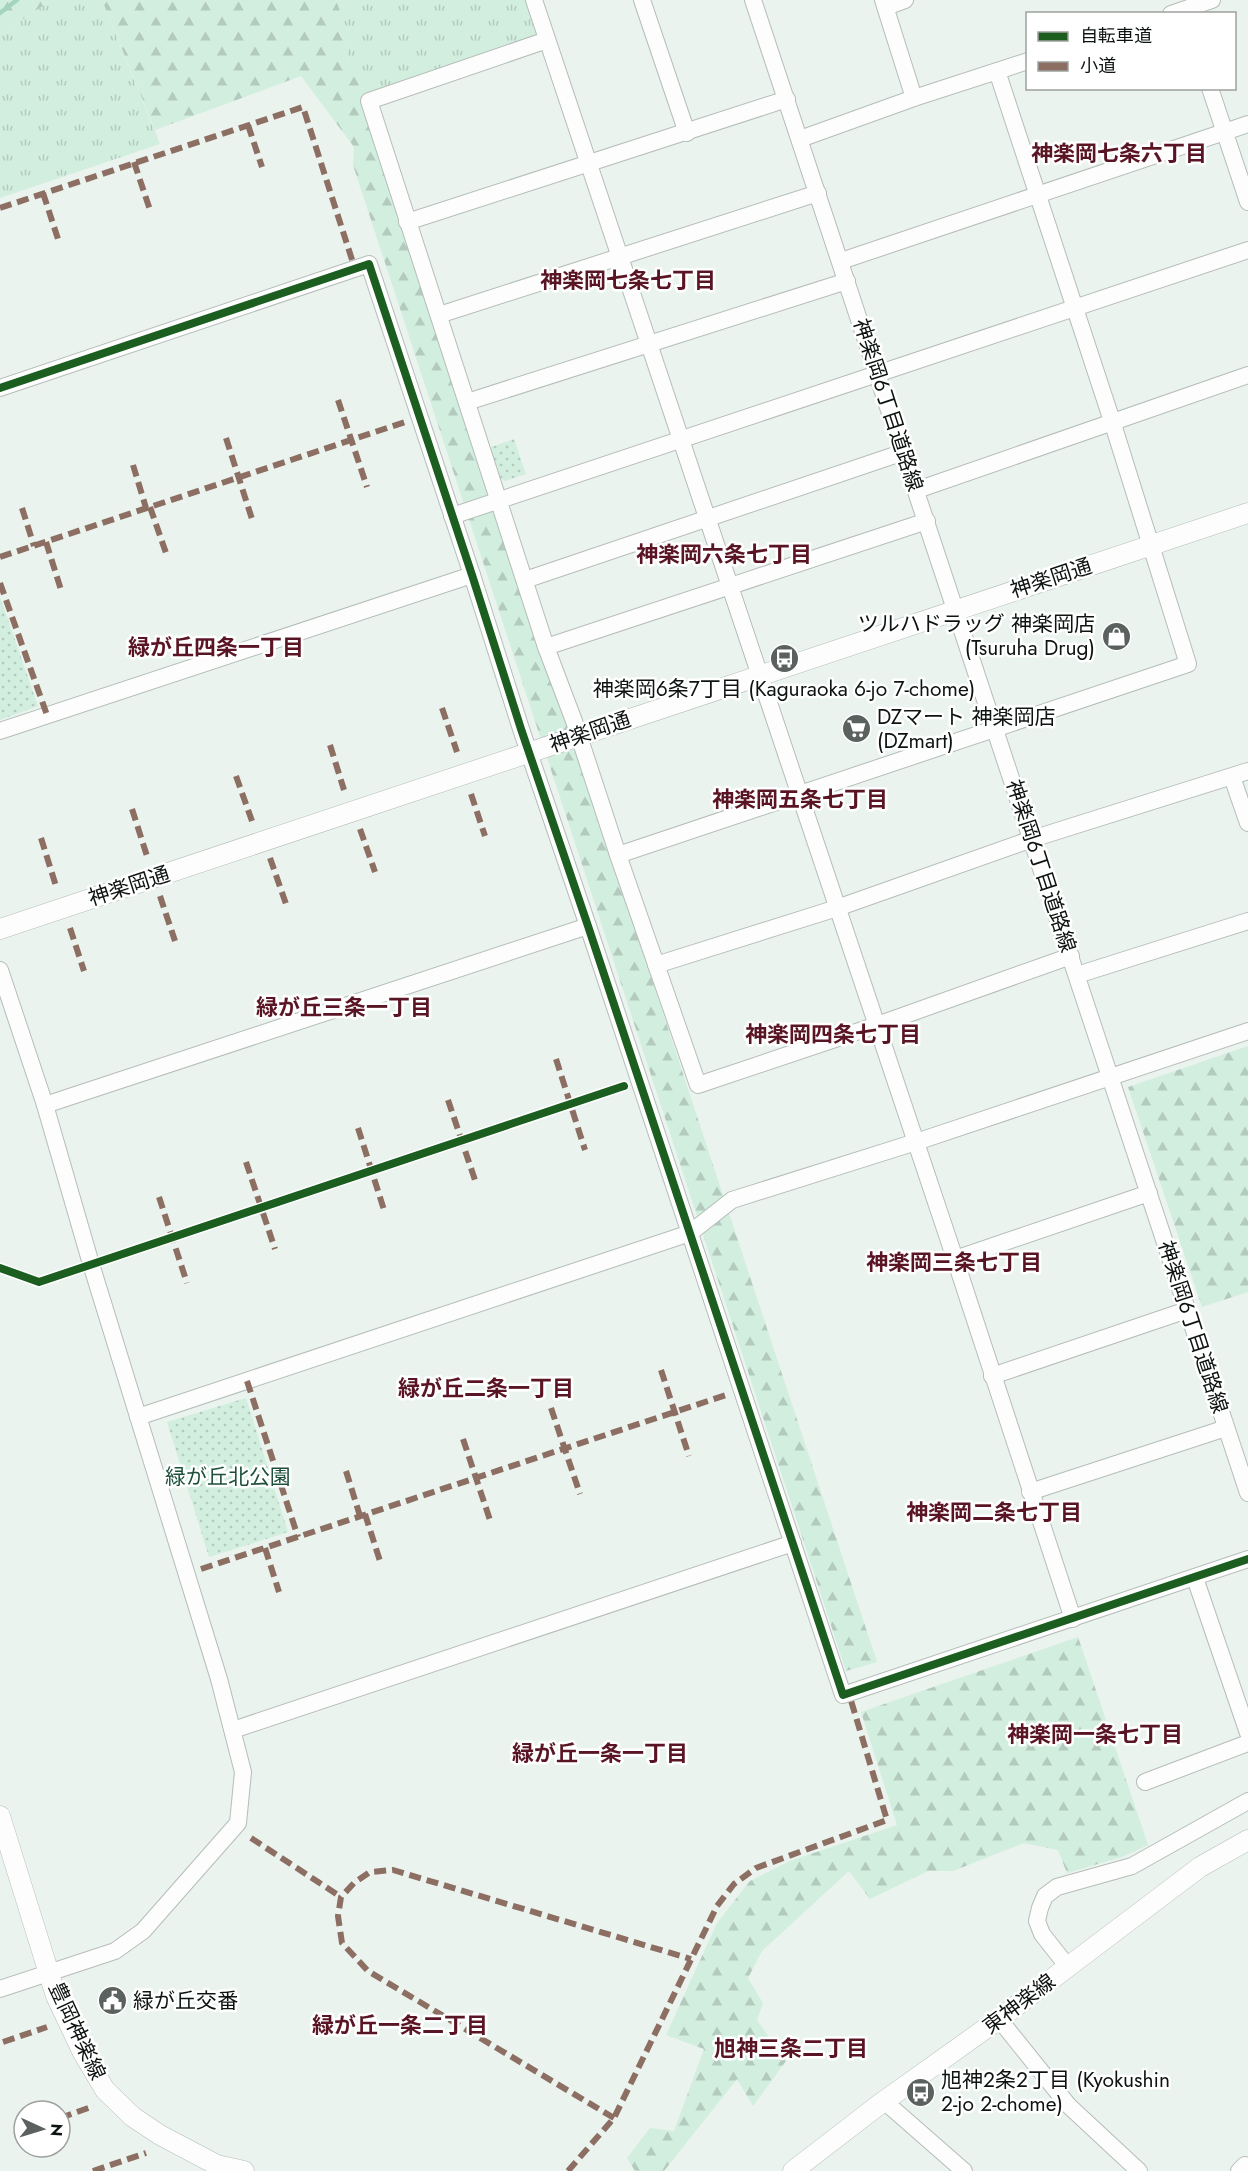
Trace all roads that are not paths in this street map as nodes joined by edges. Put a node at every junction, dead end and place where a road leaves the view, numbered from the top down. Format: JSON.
{"nodes":[{"id":1,"x":534,"y":0,"type":"edge"},
{"id":2,"x":642,"y":0,"type":"edge"},
{"id":3,"x":753,"y":0,"type":"edge"},
{"id":4,"x":905,"y":0,"type":"edge"},
{"id":5,"x":1212,"y":0,"type":"edge"},
{"id":6,"x":885,"y":3,"type":"edge"},
{"id":7,"x":1181,"y":12,"type":"edge"},
{"id":8,"x":547,"y":40,"type":"junction"},
{"id":9,"x":1026,"y":62,"type":"edge"},
{"id":10,"x":997,"y":71,"type":"junction"},
{"id":11,"x":1211,"y":90,"type":"edge"},
{"id":12,"x":914,"y":98,"type":"junction"},
{"id":13,"x":787,"y":99,"type":"junction"},
{"id":14,"x":1248,"y":124,"type":"edge"},
{"id":15,"x":1224,"y":132,"type":"junction"},
{"id":16,"x":687,"y":133,"type":"junction"},
{"id":17,"x":800,"y":139,"type":"junction"},
{"id":18,"x":589,"y":164,"type":"junction"},
{"id":19,"x":818,"y":193,"type":"junction"},
{"id":20,"x":1037,"y":195,"type":"junction"},
{"id":21,"x":1248,"y":202,"type":"edge"},
{"id":22,"x":407,"y":222,"type":"junction"},
{"id":23,"x":1248,"y":250,"type":"edge"},
{"id":24,"x":619,"y":256,"type":"junction"},
{"id":25,"x":841,"y":261,"type":"junction"},
{"id":26,"x":847,"y":281,"type":"junction"},
{"id":27,"x":1074,"y":308,"type":"junction"},
{"id":28,"x":439,"y":315,"type":"junction"},
{"id":29,"x":650,"y":345,"type":"junction"},
{"id":30,"x":878,"y":374,"type":"junction"},
{"id":31,"x":1248,"y":375,"type":"edge"},
{"id":32,"x":0,"y":388,"type":"edge"},
{"id":33,"x":467,"y":402,"type":"junction"},
{"id":34,"x":1112,"y":422,"type":"junction"},
{"id":35,"x":681,"y":440,"type":"junction"},
{"id":36,"x":904,"y":452,"type":"junction"},
{"id":37,"x":916,"y":490,"type":"junction"},
{"id":38,"x":498,"y":501,"type":"junction"},
{"id":39,"x":1248,"y":513,"type":"edge"},
{"id":40,"x":452,"y":516,"type":"junction"},
{"id":41,"x":707,"y":518,"type":"junction"},
{"id":42,"x":927,"y":521,"type":"junction"},
{"id":43,"x":1152,"y":545,"type":"junction"},
{"id":44,"x":472,"y":575,"type":"junction"},
{"id":45,"x":525,"y":580,"type":"junction"},
{"id":46,"x":730,"y":588,"type":"junction"},
{"id":47,"x":956,"y":609,"type":"junction"},
{"id":48,"x":546,"y":647,"type":"junction"},
{"id":49,"x":759,"y":675,"type":"junction"},
{"id":50,"x":996,"y":729,"type":"junction"},
{"id":51,"x":0,"y":730,"type":"edge"},
{"id":52,"x":578,"y":735,"type":"junction"},
{"id":53,"x":529,"y":752,"type":"junction"},
{"id":54,"x":1240,"y":774,"type":"edge"},
{"id":55,"x":800,"y":795,"type":"junction"},
{"id":56,"x":1248,"y":823,"type":"edge"},
{"id":57,"x":1032,"y":839,"type":"junction"},
{"id":58,"x":618,"y":855,"type":"junction"},
{"id":59,"x":837,"y":908,"type":"junction"},
{"id":60,"x":1248,"y":921,"type":"edge"},
{"id":61,"x":588,"y":926,"type":"junction"},
{"id":62,"x":0,"y":929,"type":"edge"},
{"id":63,"x":1071,"y":956,"type":"junction"},
{"id":64,"x":656,"y":965,"type":"junction"},
{"id":65,"x":0,"y":970,"type":"edge"},
{"id":66,"x":1077,"y":975,"type":"junction"},
{"id":67,"x":877,"y":1025,"type":"junction"},
{"id":68,"x":1248,"y":1031,"type":"edge"},
{"id":69,"x":1110,"y":1076,"type":"junction"},
{"id":70,"x":45,"y":1105,"type":"junction"},
{"id":71,"x":916,"y":1142,"type":"junction"},
{"id":72,"x":1149,"y":1193,"type":"junction"},
{"id":73,"x":690,"y":1233,"type":"junction"},
{"id":74,"x":955,"y":1259,"type":"junction"},
{"id":75,"x":1187,"y":1310,"type":"junction"},
{"id":76,"x":992,"y":1376,"type":"junction"},
{"id":77,"x":138,"y":1417,"type":"junction"},
{"id":78,"x":1226,"y":1428,"type":"junction"},
{"id":79,"x":1030,"y":1492,"type":"junction"},
{"id":80,"x":1248,"y":1493,"type":"edge"},
{"id":81,"x":793,"y":1543,"type":"junction"},
{"id":82,"x":1248,"y":1559,"type":"edge"},
{"id":83,"x":1195,"y":1578,"type":"junction"},
{"id":84,"x":1073,"y":1619,"type":"junction"},
{"id":85,"x":233,"y":1730,"type":"junction"},
{"id":86,"x":1248,"y":1733,"type":"edge"},
{"id":87,"x":1248,"y":1743,"type":"edge"},
{"id":88,"x":1145,"y":1782,"type":"dead end"},
{"id":89,"x":1248,"y":1801,"type":"edge"},
{"id":90,"x":0,"y":1816,"type":"edge"},
{"id":91,"x":1248,"y":1840,"type":"edge"},
{"id":92,"x":1068,"y":1967,"type":"junction"},
{"id":93,"x":49,"y":1973,"type":"junction"},
{"id":94,"x":0,"y":1989,"type":"edge"},
{"id":95,"x":999,"y":2019,"type":"junction"},
{"id":96,"x":887,"y":2099,"type":"junction"},
{"id":97,"x":1248,"y":2168,"type":"edge"},
{"id":98,"x":244,"y":2171,"type":"edge"},
{"id":99,"x":793,"y":2171,"type":"edge"},
{"id":100,"x":964,"y":2171,"type":"edge"},
{"id":101,"x":1139,"y":2171,"type":"edge"},
{"id":102,"x":1239,"y":2171,"type":"edge"}],
"edges":[{"from":1,"to":8,"type":"street"},
{"from":2,"to":16,"type":"street"},
{"from":3,"to":13,"type":"street","name":"神楽岡6丁目道路線"},
{"from":4,"to":6,"type":"street"},
{"from":5,"to":7,"type":"street"},
{"from":6,"to":12,"type":"street"},
{"from":8,"to":18,"type":"street"},
{"from":8,"to":22,"type":"street"},
{"from":9,"to":10,"type":"street"},
{"from":10,"to":12,"type":"street"},
{"from":10,"to":20,"type":"street"},
{"from":11,"to":15,"type":"street"},
{"from":12,"to":17,"type":"street"},
{"from":13,"to":16,"type":"street"},
{"from":13,"to":17,"type":"street","name":"神楽岡6丁目道路線"},
{"from":14,"to":15,"type":"street"},
{"from":15,"to":20,"type":"street"},
{"from":15,"to":21,"type":"street"},
{"from":16,"to":18,"type":"street"},
{"from":17,"to":19,"type":"street","name":"神楽岡6丁目道路線"},
{"from":18,"to":22,"type":"street"},
{"from":18,"to":24,"type":"street"},
{"from":19,"to":24,"type":"street"},
{"from":19,"to":25,"type":"street","name":"神楽岡6丁目道路線"},
{"from":20,"to":25,"type":"street"},
{"from":20,"to":27,"type":"street"},
{"from":22,"to":28,"type":"street"},
{"from":23,"to":27,"type":"street"},
{"from":24,"to":28,"type":"street"},
{"from":24,"to":29,"type":"street"},
{"from":25,"to":26,"type":"street","name":"神楽岡6丁目道路線"},
{"from":26,"to":29,"type":"street"},
{"from":26,"to":30,"type":"street","name":"神楽岡6丁目道路線"},
{"from":27,"to":30,"type":"street"},
{"from":27,"to":34,"type":"street"},
{"from":28,"to":33,"type":"street"},
{"from":29,"to":33,"type":"street"},
{"from":29,"to":35,"type":"street"},
{"from":30,"to":35,"type":"street"},
{"from":30,"to":36,"type":"street","name":"神楽岡6丁目道路線"},
{"from":31,"to":34,"type":"street"},
{"from":32,"to":40,"type":"street"},
{"from":33,"to":38,"type":"street"},
{"from":34,"to":37,"type":"street"},
{"from":34,"to":43,"type":"street"},
{"from":35,"to":38,"type":"street"},
{"from":35,"to":41,"type":"street"},
{"from":36,"to":37,"type":"street","name":"神楽岡6丁目道路線"},
{"from":36,"to":41,"type":"street"},
{"from":37,"to":42,"type":"street","name":"神楽岡6丁目道路線"},
{"from":38,"to":40,"type":"street"},
{"from":38,"to":45,"type":"street"},
{"from":39,"to":43,"type":"street","name":"神楽岡通"},
{"from":40,"to":44,"type":"street"},
{"from":41,"to":45,"type":"street"},
{"from":41,"to":46,"type":"street"},
{"from":42,"to":46,"type":"street"},
{"from":42,"to":47,"type":"street","name":"神楽岡6丁目道路線"},
{"from":43,"to":47,"type":"street","name":"神楽岡通"},
{"from":43,"to":50,"type":"street"},
{"from":44,"to":51,"type":"street"},
{"from":44,"to":53,"type":"street"},
{"from":45,"to":48,"type":"street"},
{"from":46,"to":48,"type":"street"},
{"from":46,"to":49,"type":"street"},
{"from":47,"to":49,"type":"street","name":"神楽岡通"},
{"from":47,"to":50,"type":"street","name":"神楽岡6丁目道路線"},
{"from":48,"to":52,"type":"street"},
{"from":49,"to":52,"type":"street","name":"神楽岡通"},
{"from":49,"to":55,"type":"street"},
{"from":50,"to":55,"type":"street"},
{"from":50,"to":57,"type":"street","name":"神楽岡6丁目道路線"},
{"from":52,"to":53,"type":"street","name":"神楽岡通"},
{"from":52,"to":58,"type":"street"},
{"from":53,"to":61,"type":"street"},
{"from":53,"to":62,"type":"street","name":"神楽岡通"},
{"from":54,"to":56,"type":"street"},
{"from":54,"to":57,"type":"street"},
{"from":55,"to":58,"type":"street"},
{"from":55,"to":59,"type":"street"},
{"from":57,"to":59,"type":"street"},
{"from":57,"to":63,"type":"street","name":"神楽岡6丁目道路線"},
{"from":58,"to":64,"type":"street"},
{"from":59,"to":64,"type":"street"},
{"from":59,"to":67,"type":"street"},
{"from":60,"to":66,"type":"street"},
{"from":61,"to":70,"type":"street"},
{"from":61,"to":73,"type":"street"},
{"from":63,"to":66,"type":"street","name":"神楽岡6丁目道路線"},
{"from":63,"to":67,"type":"street"},
{"from":64,"to":67,"type":"street"},
{"from":65,"to":70,"type":"street"},
{"from":66,"to":69,"type":"street","name":"神楽岡6丁目道路線"},
{"from":67,"to":71,"type":"street"},
{"from":68,"to":69,"type":"street"},
{"from":69,"to":71,"type":"street"},
{"from":69,"to":72,"type":"street","name":"神楽岡6丁目道路線"},
{"from":70,"to":77,"type":"street"},
{"from":71,"to":73,"type":"street"},
{"from":71,"to":74,"type":"street"},
{"from":72,"to":74,"type":"street"},
{"from":72,"to":75,"type":"street","name":"神楽岡6丁目道路線"},
{"from":73,"to":77,"type":"street"},
{"from":73,"to":81,"type":"street"},
{"from":74,"to":76,"type":"street"},
{"from":75,"to":76,"type":"street"},
{"from":75,"to":78,"type":"street","name":"神楽岡6丁目道路線"},
{"from":76,"to":79,"type":"street"},
{"from":77,"to":85,"type":"street"},
{"from":78,"to":79,"type":"street"},
{"from":78,"to":80,"type":"street","name":"神楽岡6丁目道路線"},
{"from":79,"to":84,"type":"street"},
{"from":81,"to":84,"type":"street"},
{"from":81,"to":85,"type":"street"},
{"from":82,"to":83,"type":"street"},
{"from":83,"to":84,"type":"street"},
{"from":83,"to":86,"type":"street"},
{"from":85,"to":93,"type":"street"},
{"from":87,"to":88,"type":"street"},
{"from":89,"to":92,"type":"street"},
{"from":90,"to":93,"type":"street","name":"豊岡神楽線"},
{"from":91,"to":92,"type":"street","name":"東神楽線"},
{"from":92,"to":95,"type":"street","name":"東神楽線"},
{"from":93,"to":94,"type":"street"},
{"from":93,"to":98,"type":"street","name":"豊岡神楽線"},
{"from":95,"to":96,"type":"street","name":"東神楽線"},
{"from":95,"to":101,"type":"street"},
{"from":96,"to":99,"type":"street","name":"東神楽線"},
{"from":96,"to":100,"type":"street"},
{"from":97,"to":102,"type":"street"}]}
